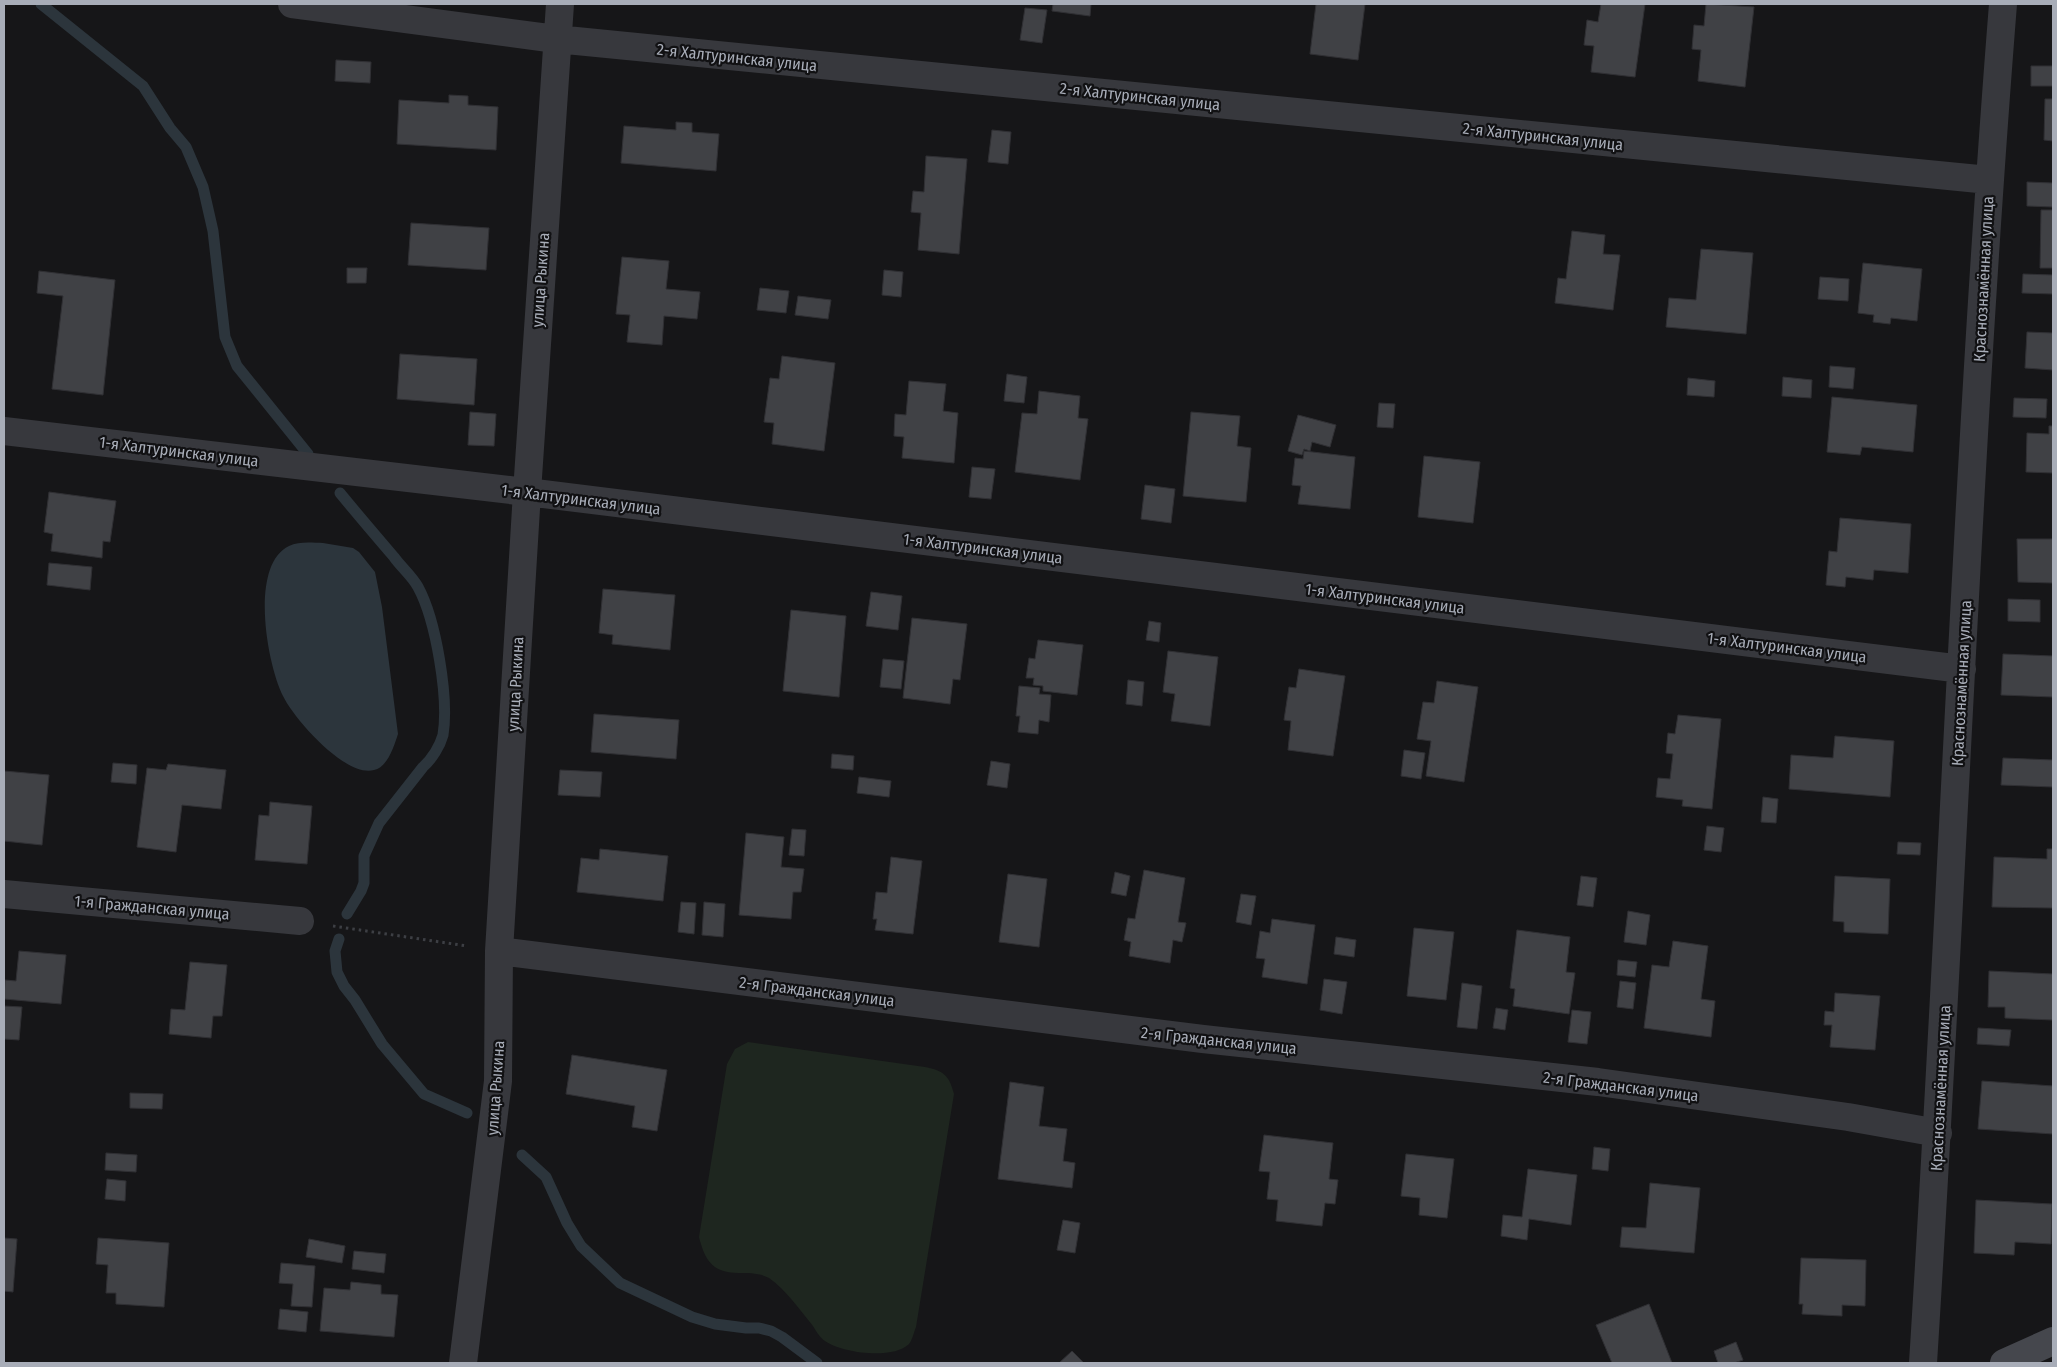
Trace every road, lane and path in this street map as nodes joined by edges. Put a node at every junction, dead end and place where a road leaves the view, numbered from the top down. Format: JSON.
{"nodes":[{"id":1,"x":292,"y":4,"type":"edge"},
{"id":2,"x":560,"y":4,"type":"edge"},
{"id":3,"x":2002,"y":4,"type":"edge"},
{"id":4,"x":556,"y":39,"type":"junction"},
{"id":5,"x":1989,"y":180,"type":"junction"},
{"id":6,"x":4,"y":431,"type":"edge"},
{"id":7,"x":526,"y":492,"type":"junction"},
{"id":8,"x":1962,"y":669,"type":"junction"},
{"id":9,"x":4,"y":894,"type":"edge"},
{"id":10,"x":300,"y":921,"type":"joint"},
{"id":11,"x":499,"y":951,"type":"junction"},
{"id":12,"x":1938,"y":1133,"type":"junction"},
{"id":13,"x":2053,"y":1341,"type":"edge"},
{"id":14,"x":463,"y":1363,"type":"edge"},
{"id":15,"x":1923,"y":1363,"type":"edge"},
{"id":16,"x":2004,"y":1363,"type":"edge"}],
"edges":[{"from":1,"to":4,"type":"street","name":"2-я Халтуринская улица"},
{"from":2,"to":4,"type":"street","name":"улица Рыкина"},
{"from":3,"to":5,"type":"street","name":"Краснознамённая улица"},
{"from":4,"to":5,"type":"street","name":"2-я Халтуринская улица"},
{"from":4,"to":7,"type":"street","name":"улица Рыкина"},
{"from":5,"to":8,"type":"street","name":"Краснознамённая улица"},
{"from":6,"to":7,"type":"street","name":"1-я Халтуринская улица"},
{"from":7,"to":8,"type":"street","name":"1-я Халтуринская улица"},
{"from":7,"to":11,"type":"street","name":"улица Рыкина"},
{"from":8,"to":12,"type":"street","name":"Краснознамённая улица"},
{"from":9,"to":10,"type":"street","name":"1-я Гражданская улица"},
{"from":10,"to":11,"type":"path"},
{"from":11,"to":12,"type":"street","name":"2-я Гражданская улица"},
{"from":11,"to":14,"type":"street","name":"улица Рыкина"},
{"from":12,"to":15,"type":"street","name":"Краснознамённая улица"},
{"from":13,"to":16,"type":"main road"}]}
